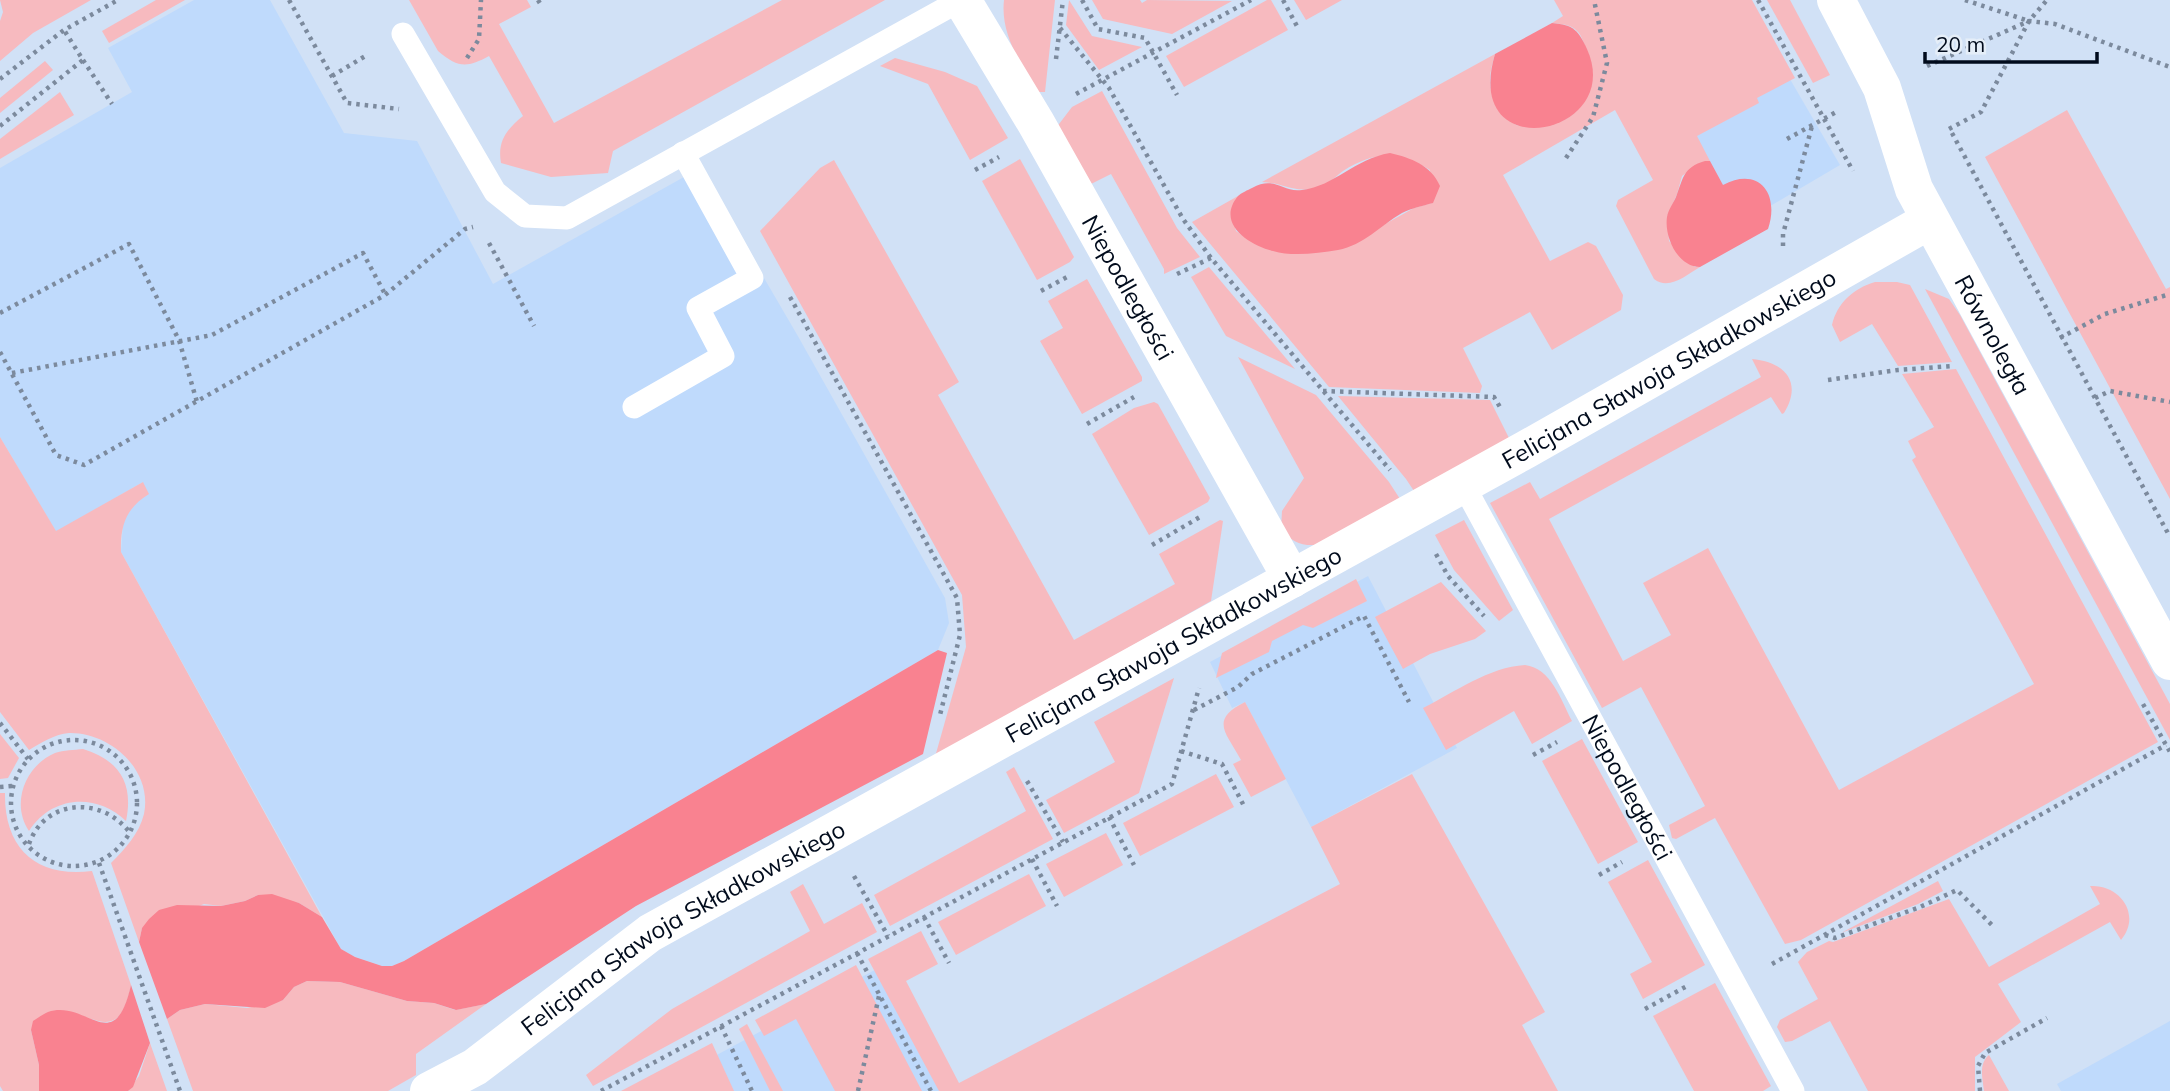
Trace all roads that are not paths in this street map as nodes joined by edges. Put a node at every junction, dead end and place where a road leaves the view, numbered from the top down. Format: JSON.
{"nodes":[{"id":1,"x":961,"y":0,"type":"edge"},
{"id":2,"x":1836,"y":0,"type":"edge"},
{"id":3,"x":403,"y":34,"type":"dead end"},
{"id":4,"x":683,"y":153,"type":"junction"},
{"id":5,"x":1930,"y":220,"type":"junction"},
{"id":6,"x":634,"y":407,"type":"dead end"},
{"id":7,"x":1463,"y":484,"type":"junction"},
{"id":8,"x":1292,"y":579,"type":"junction"},
{"id":9,"x":2170,"y":661,"type":"edge"},
{"id":10,"x":429,"y":1091,"type":"edge"},
{"id":11,"x":1793,"y":1091,"type":"edge"}],
"edges":[{"from":1,"to":4,"type":"lane"},
{"from":1,"to":8,"type":"street","name":"Niepodległości"},
{"from":2,"to":5,"type":"street","name":"Równoległa"},
{"from":3,"to":4,"type":"lane"},
{"from":4,"to":6,"type":"lane"},
{"from":5,"to":7,"type":"street","name":"Felicjana Sławoja Składkowskiego"},
{"from":5,"to":9,"type":"street","name":"Równoległa"},
{"from":7,"to":8,"type":"street","name":"Felicjana Sławoja Składkowskiego"},
{"from":7,"to":11,"type":"lane","name":"Niepodległości"},
{"from":8,"to":10,"type":"street","name":"Felicjana Sławoja Składkowskiego"}]}
